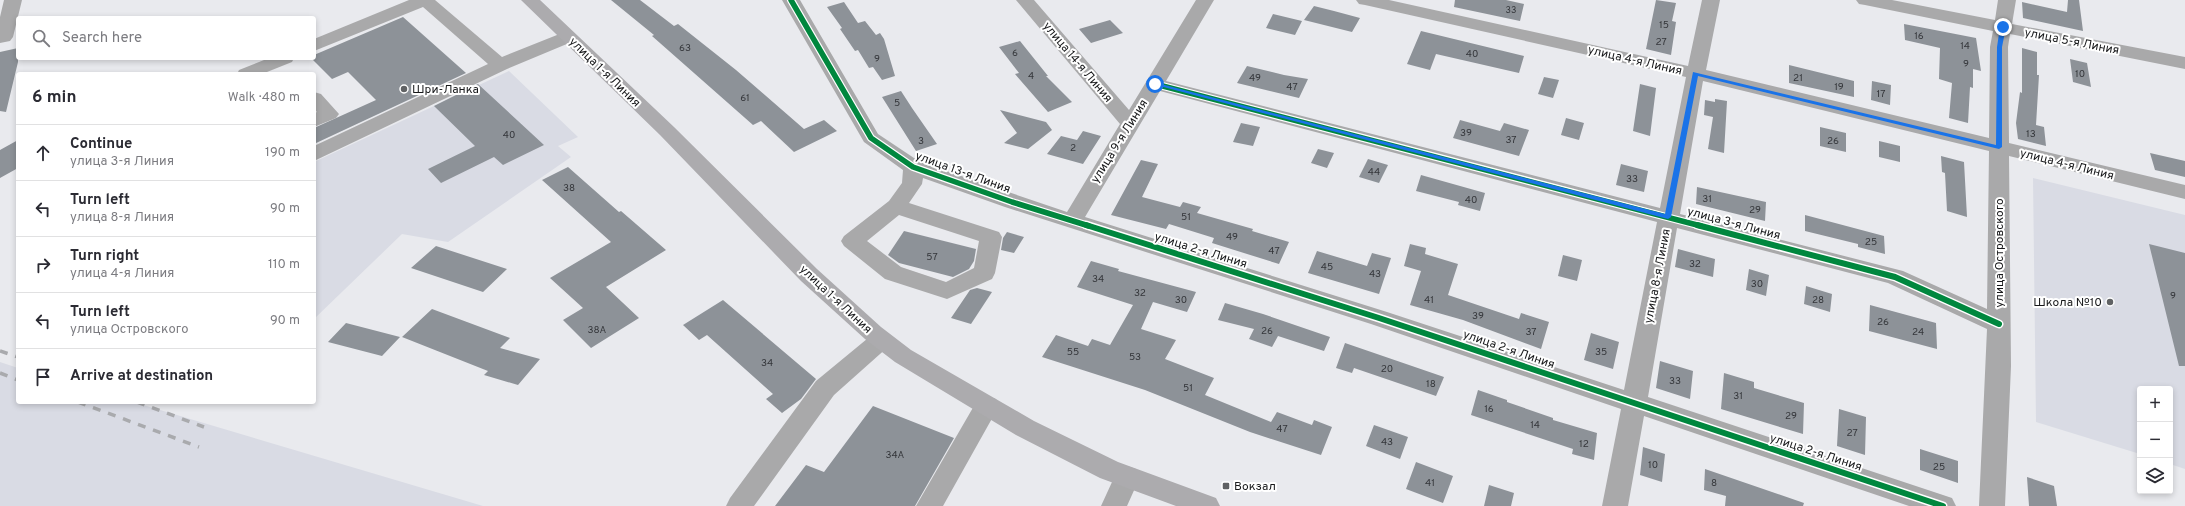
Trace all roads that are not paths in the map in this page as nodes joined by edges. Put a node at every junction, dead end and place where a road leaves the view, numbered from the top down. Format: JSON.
{"nodes":[{"id":1,"x":13,"y":0,"type":"edge"},
{"id":2,"x":425,"y":0,"type":"edge"},
{"id":3,"x":530,"y":0,"type":"edge"},
{"id":4,"x":791,"y":0,"type":"edge"},
{"id":5,"x":1025,"y":0,"type":"edge"},
{"id":6,"x":1205,"y":0,"type":"edge"},
{"id":7,"x":1365,"y":0,"type":"edge"},
{"id":8,"x":1711,"y":0,"type":"edge"},
{"id":9,"x":1865,"y":0,"type":"edge"},
{"id":10,"x":2007,"y":0,"type":"edge"},
{"id":11,"x":2003,"y":27,"type":"junction"},
{"id":12,"x":568,"y":37,"type":"junction"},
{"id":13,"x":0,"y":38,"type":"edge"},
{"id":14,"x":316,"y":45,"type":"edge"},
{"id":15,"x":280,"y":60,"type":"edge"},
{"id":16,"x":283,"y":60,"type":"edge"},
{"id":17,"x":2185,"y":63,"type":"edge"},
{"id":18,"x":500,"y":65,"type":"junction"},
{"id":19,"x":251,"y":72,"type":"edge"},
{"id":20,"x":290,"y":72,"type":"edge"},
{"id":21,"x":1695,"y":73,"type":"junction"},
{"id":22,"x":1155,"y":84,"type":"junction"},
{"id":23,"x":316,"y":100,"type":"edge"},
{"id":24,"x":316,"y":121,"type":"edge"},
{"id":25,"x":1130,"y":123,"type":"junction"},
{"id":26,"x":1999,"y":147,"type":"junction"},
{"id":27,"x":316,"y":153,"type":"edge"},
{"id":28,"x":913,"y":167,"type":"junction"},
{"id":29,"x":2185,"y":192,"type":"edge"},
{"id":30,"x":896,"y":206,"type":"junction"},
{"id":31,"x":1668,"y":217,"type":"junction"},
{"id":32,"x":1069,"y":220,"type":"junction"},
{"id":33,"x":1999,"y":324,"type":"junction"},
{"id":34,"x":881,"y":340,"type":"junction"},
{"id":35,"x":1633,"y":403,"type":"junction"},
{"id":36,"x":987,"y":406,"type":"junction"},
{"id":37,"x":1127,"y":477,"type":"junction"},
{"id":38,"x":739,"y":506,"type":"edge"},
{"id":39,"x":929,"y":506,"type":"edge"},
{"id":40,"x":1114,"y":506,"type":"edge"},
{"id":41,"x":1207,"y":506,"type":"edge"},
{"id":42,"x":1615,"y":506,"type":"edge"},
{"id":43,"x":1943,"y":506,"type":"edge"},
{"id":44,"x":1992,"y":506,"type":"edge"}],
"edges":[{"from":1,"to":13,"type":"street"},
{"from":2,"to":14,"type":"street"},
{"from":2,"to":18,"type":"street"},
{"from":3,"to":12,"type":"main road","name":"улица 1-я Линия"},
{"from":4,"to":28,"type":"street","name":"улица 13-я Линия"},
{"from":5,"to":25,"type":"street","name":"улица 14-я Линия"},
{"from":6,"to":22,"type":"street","name":"улица 9-я Линия"},
{"from":7,"to":21,"type":"street","name":"улица 4-я Линия"},
{"from":8,"to":21,"type":"street","name":"улица 8-я Линия"},
{"from":9,"to":11,"type":"street","name":"улица 5-я Линия"},
{"from":10,"to":11,"type":"street","name":"улица Островского"},
{"from":11,"to":17,"type":"street","name":"улица 5-я Линия"},
{"from":11,"to":26,"type":"street","name":"улица Островского"},
{"from":12,"to":18,"type":"street"},
{"from":12,"to":34,"type":"main road","name":"улица 1-я Линия"},
{"from":15,"to":19,"type":"street"},
{"from":16,"to":20,"type":"street"},
{"from":18,"to":27,"type":"street"},
{"from":21,"to":26,"type":"street","name":"улица 4-я Линия"},
{"from":21,"to":31,"type":"street","name":"улица 8-я Линия"},
{"from":22,"to":25,"type":"street","name":"улица 9-я Линия"},
{"from":22,"to":31,"type":"street","name":"улица 3-я Линия"},
{"from":23,"to":24,"type":"street"},
{"from":25,"to":32,"type":"street","name":"улица 9-я Линия"},
{"from":26,"to":29,"type":"street","name":"улица 4-я Линия"},
{"from":26,"to":33,"type":"street","name":"улица Островского"},
{"from":28,"to":30,"type":"street"},
{"from":28,"to":32,"type":"street","name":"улица 13-я Линия"},
{"from":30,"to":30,"type":"street"},
{"from":31,"to":33,"type":"street","name":"улица 3-я Линия"},
{"from":31,"to":35,"type":"street","name":"улица 8-я Линия"},
{"from":32,"to":35,"type":"street","name":"улица 2-я Линия"},
{"from":33,"to":44,"type":"street","name":"улица Островского"},
{"from":34,"to":36,"type":"main road","name":"улица 1-я Линия"},
{"from":34,"to":38,"type":"street"},
{"from":35,"to":42,"type":"street","name":"улица 8-я Линия"},
{"from":35,"to":43,"type":"street","name":"улица 2-я Линия"},
{"from":36,"to":37,"type":"main road","name":"улица 1-я Линия"},
{"from":36,"to":39,"type":"street"},
{"from":37,"to":40,"type":"street"},
{"from":37,"to":41,"type":"main road","name":"улица 1-я Линия"}]}
